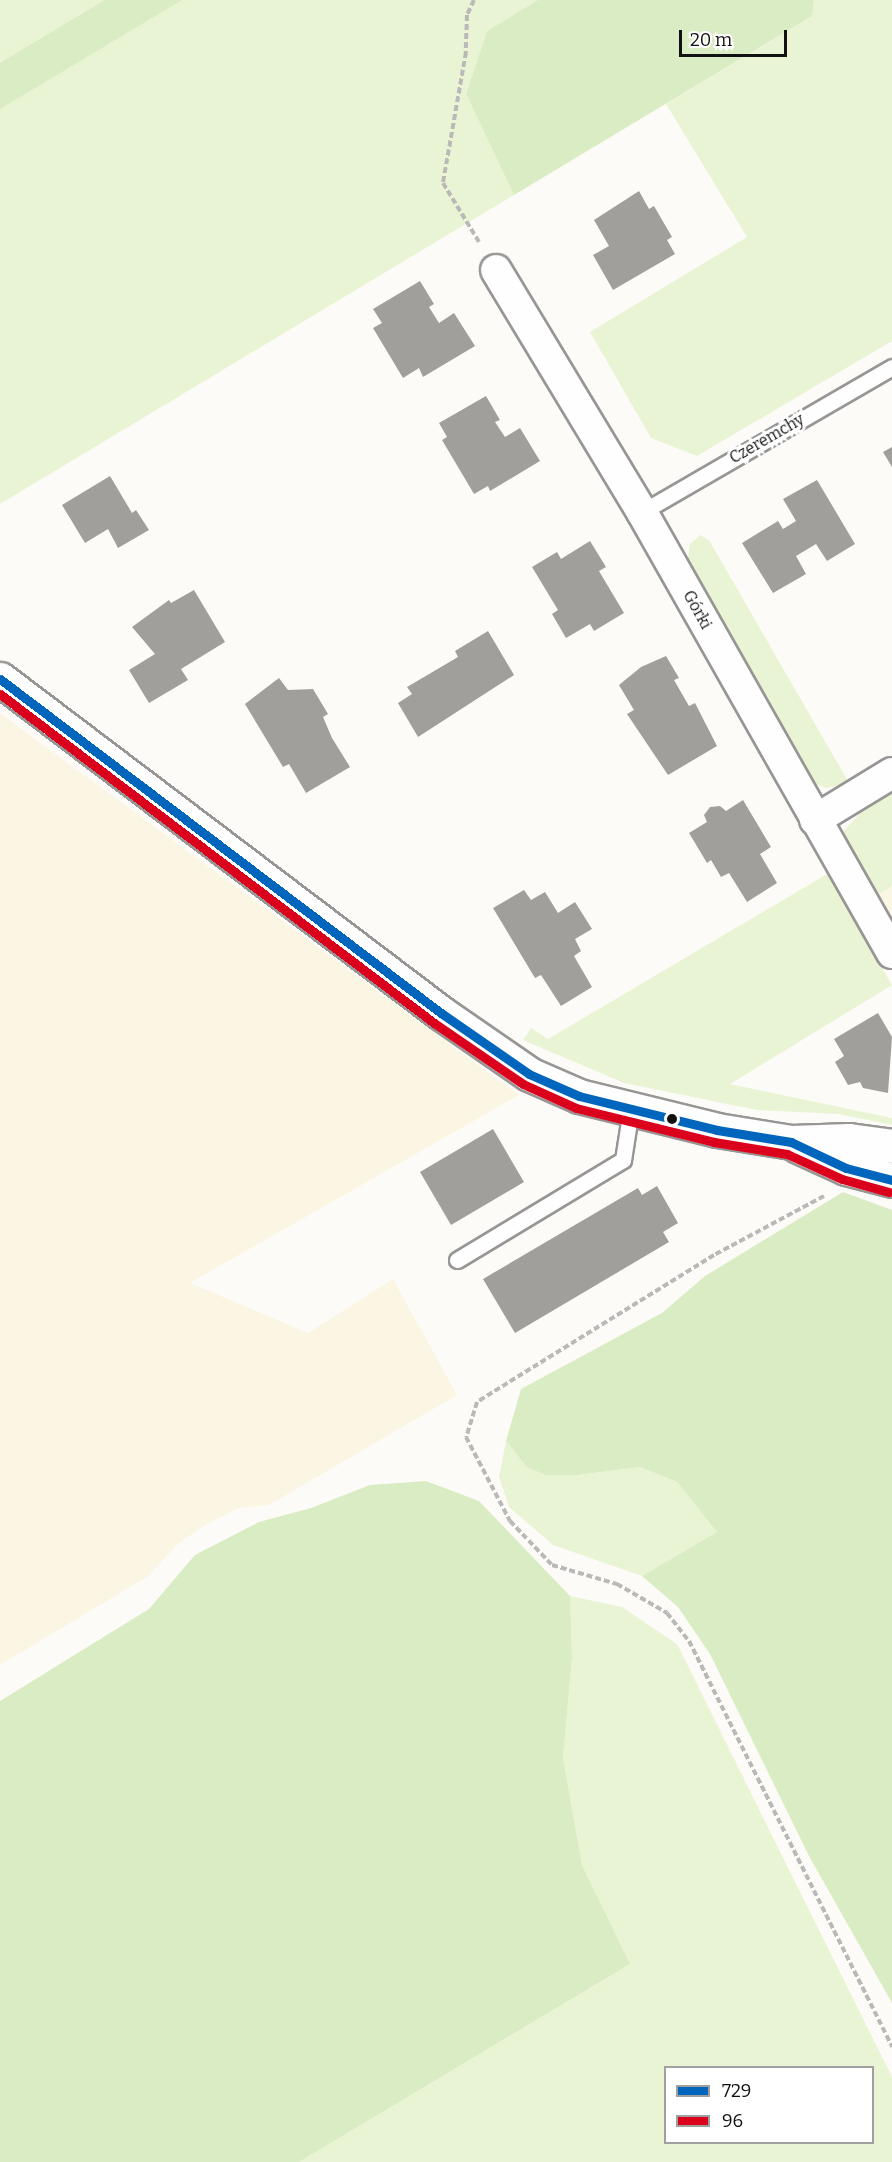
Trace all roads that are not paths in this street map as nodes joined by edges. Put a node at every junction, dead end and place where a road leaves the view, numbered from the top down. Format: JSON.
{"nodes":[{"id":1,"x":496,"y":270,"type":"road end"},
{"id":2,"x":892,"y":367,"type":"edge"},
{"id":3,"x":642,"y":512,"type":"junction"},
{"id":4,"x":0,"y":679,"type":"edge"},
{"id":5,"x":892,"y":773,"type":"edge"},
{"id":6,"x":814,"y":820,"type":"junction"},
{"id":7,"x":892,"y":953,"type":"edge"},
{"id":8,"x":631,"y":1109,"type":"junction"},
{"id":9,"x":791,"y":1142,"type":"junction"},
{"id":10,"x":892,"y":1146,"type":"edge"},
{"id":11,"x":892,"y":1180,"type":"edge"},
{"id":12,"x":457,"y":1260,"type":"dead end"}],
"edges":[{"from":1,"to":3,"type":"street","name":"Górki"},
{"from":2,"to":3,"type":"lane","name":"Czeremchy"},
{"from":3,"to":6,"type":"street","name":"Górki"},
{"from":4,"to":8,"type":"street"},
{"from":5,"to":6,"type":"street"},
{"from":6,"to":7,"type":"street","name":"Górki"},
{"from":8,"to":9,"type":"street"},
{"from":8,"to":12,"type":"lane"},
{"from":9,"to":10,"type":"street"},
{"from":9,"to":11,"type":"street"}]}
